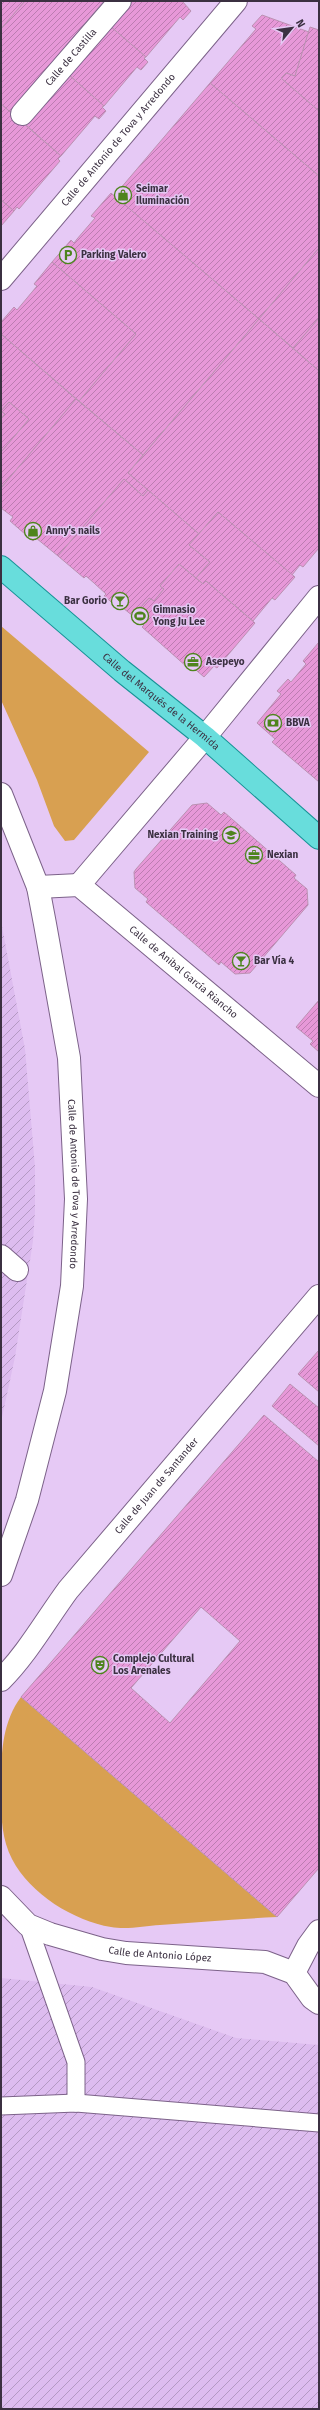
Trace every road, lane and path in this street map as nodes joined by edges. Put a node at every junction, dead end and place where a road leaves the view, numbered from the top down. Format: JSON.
{"nodes":[{"id":1,"x":120,"y":1,"type":"edge"},
{"id":2,"x":236,"y":1,"type":"edge"},
{"id":3,"x":22,"y":114,"type":"dead end"},
{"id":4,"x":1,"y":279,"type":"edge"},
{"id":5,"x":1,"y":568,"type":"edge"},
{"id":6,"x":319,"y":597,"type":"edge"},
{"id":7,"x":205,"y":737,"type":"junction"},
{"id":8,"x":1,"y":794,"type":"edge"},
{"id":9,"x":319,"y":838,"type":"edge"},
{"id":10,"x":79,"y":885,"type":"junction"},
{"id":11,"x":38,"y":887,"type":"junction"},
{"id":12,"x":319,"y":1086,"type":"edge"},
{"id":13,"x":1,"y":1256,"type":"edge"},
{"id":14,"x":17,"y":1270,"type":"dead end"},
{"id":15,"x":319,"y":1296,"type":"edge"},
{"id":16,"x":1,"y":1575,"type":"edge"},
{"id":17,"x":1,"y":1680,"type":"edge"},
{"id":18,"x":1,"y":1897,"type":"edge"},
{"id":19,"x":28,"y":1925,"type":"junction"},
{"id":20,"x":319,"y":1931,"type":"edge"},
{"id":21,"x":294,"y":1973,"type":"junction"},
{"id":22,"x":319,"y":2003,"type":"edge"},
{"id":23,"x":76,"y":2103,"type":"junction"},
{"id":24,"x":1,"y":2106,"type":"edge"},
{"id":25,"x":319,"y":2123,"type":"edge"}],
"edges":[{"from":1,"to":3,"type":"street","name":"Calle de Castilla"},
{"from":2,"to":4,"type":"street","name":"Calle de Antonio de Tova y Arredondo"},
{"from":5,"to":7,"type":"main road","name":"Calle del Marqués de la Hermida"},
{"from":6,"to":7,"type":"street"},
{"from":7,"to":9,"type":"main road","name":"Calle del Marqués de la Hermida"},
{"from":7,"to":10,"type":"street"},
{"from":8,"to":11,"type":"street","name":"Calle de Antonio de Tova y Arredondo"},
{"from":10,"to":11,"type":"street"},
{"from":10,"to":12,"type":"street","name":"Calle de Anibal García Riancho"},
{"from":11,"to":16,"type":"street","name":"Calle de Antonio de Tova y Arredondo"},
{"from":13,"to":14,"type":"street"},
{"from":15,"to":17,"type":"street","name":"Calle de Juan de Santander"},
{"from":18,"to":19,"type":"street","name":"Calle de Antonio López"},
{"from":19,"to":21,"type":"street","name":"Calle de Antonio López"},
{"from":19,"to":23,"type":"lane"},
{"from":20,"to":21,"type":"street"},
{"from":21,"to":22,"type":"street"},
{"from":23,"to":24,"type":"lane"},
{"from":23,"to":25,"type":"lane"}]}
